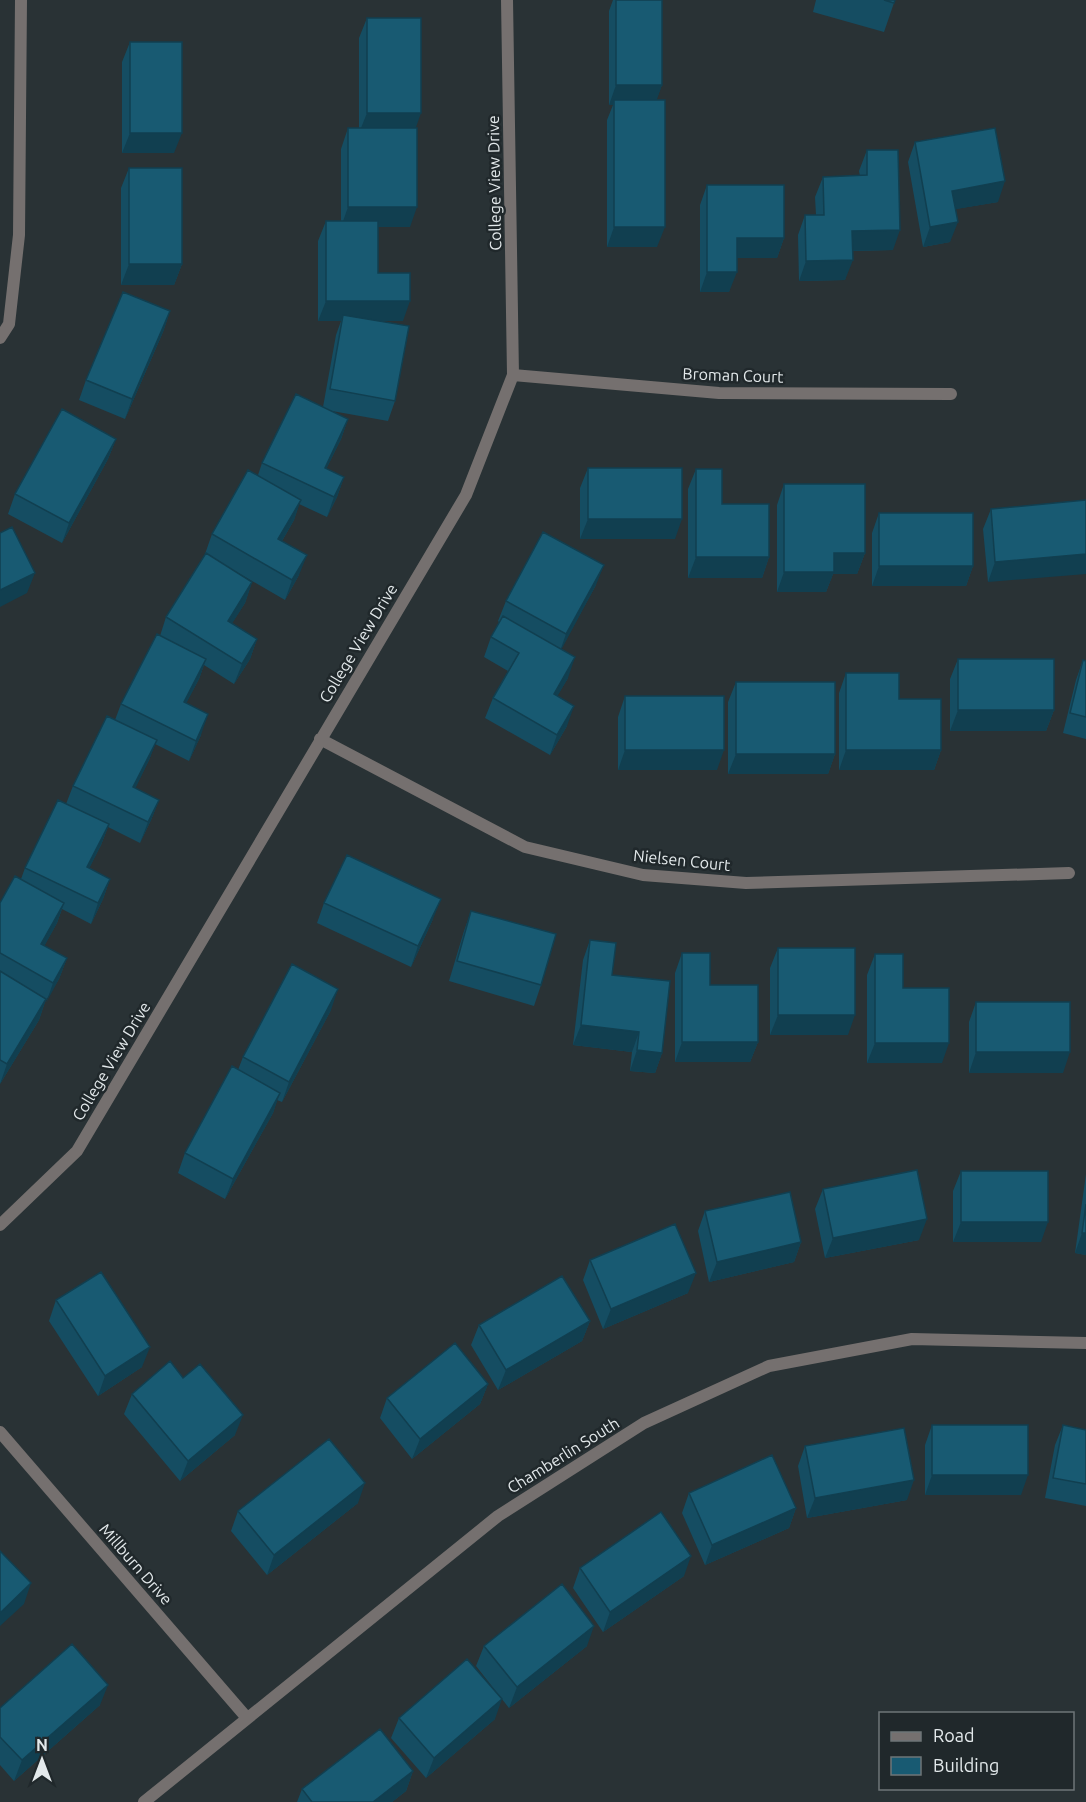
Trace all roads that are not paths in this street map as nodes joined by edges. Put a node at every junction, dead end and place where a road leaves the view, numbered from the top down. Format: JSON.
{"nodes":[{"id":1,"x":21,"y":0,"type":"edge"},
{"id":2,"x":507,"y":0,"type":"edge"},
{"id":3,"x":0,"y":338,"type":"edge"},
{"id":4,"x":513,"y":375,"type":"junction"},
{"id":5,"x":951,"y":394,"type":"dead end"},
{"id":6,"x":320,"y":739,"type":"junction"},
{"id":7,"x":1069,"y":873,"type":"dead end"},
{"id":8,"x":0,"y":1225,"type":"edge"},
{"id":9,"x":1086,"y":1343,"type":"edge"},
{"id":10,"x":0,"y":1432,"type":"edge"},
{"id":11,"x":247,"y":1718,"type":"junction"},
{"id":12,"x":144,"y":1802,"type":"edge"}],
"edges":[{"from":1,"to":3,"type":"street"},
{"from":2,"to":4,"type":"street","name":"College View Drive"},
{"from":4,"to":5,"type":"street","name":"Broman Court"},
{"from":4,"to":6,"type":"street","name":"College View Drive"},
{"from":6,"to":7,"type":"street","name":"Nielsen Court"},
{"from":6,"to":8,"type":"street","name":"College View Drive"},
{"from":9,"to":11,"type":"street","name":"Chamberlin South"},
{"from":10,"to":11,"type":"street","name":"Millburn Drive"},
{"from":11,"to":12,"type":"street","name":"Chamberlin South"}]}
